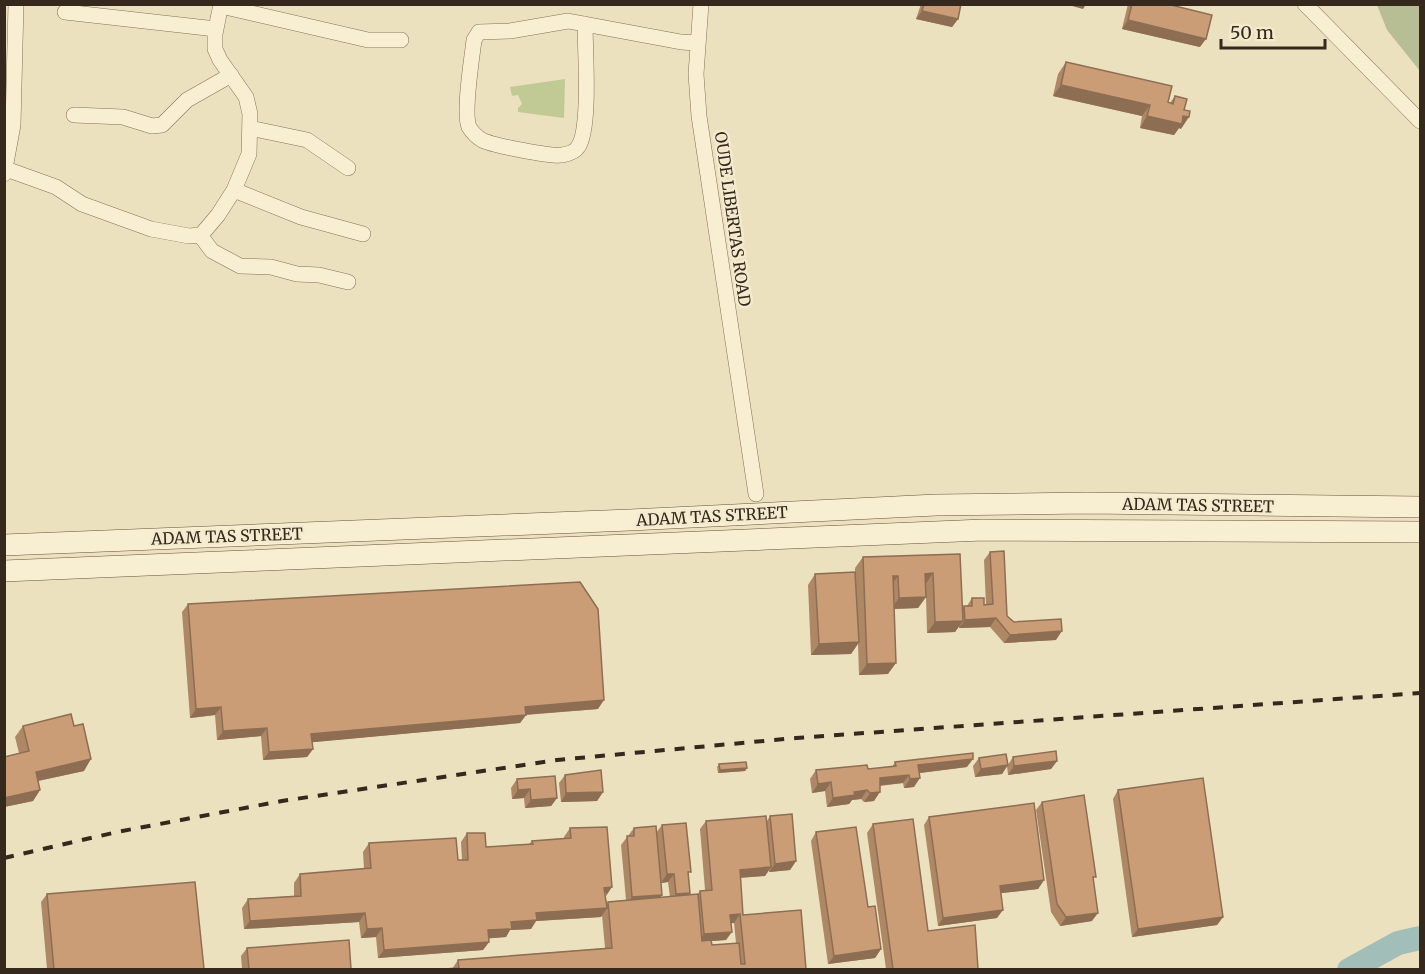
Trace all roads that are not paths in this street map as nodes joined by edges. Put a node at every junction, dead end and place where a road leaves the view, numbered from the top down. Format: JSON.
{"nodes":[{"id":1,"x":16,"y":4,"type":"edge"},
{"id":2,"x":701,"y":4,"type":"edge"},
{"id":3,"x":1305,"y":4,"type":"edge"},
{"id":4,"x":221,"y":5,"type":"edge"},
{"id":5,"x":65,"y":12,"type":"dead end"},
{"id":6,"x":585,"y":24,"type":"junction"},
{"id":7,"x":216,"y":29,"type":"junction"},
{"id":8,"x":402,"y":40,"type":"dead end"},
{"id":9,"x":697,"y":43,"type":"junction"},
{"id":10,"x":231,"y":75,"type":"junction"},
{"id":11,"x":74,"y":115,"type":"dead end"},
{"id":12,"x":1420,"y":122,"type":"edge"},
{"id":13,"x":250,"y":128,"type":"junction"},
{"id":14,"x":8,"y":146,"type":"edge"},
{"id":15,"x":348,"y":168,"type":"dead end"},
{"id":16,"x":5,"y":171,"type":"edge"},
{"id":17,"x":234,"y":190,"type":"junction"},
{"id":18,"x":363,"y":234,"type":"dead end"},
{"id":19,"x":200,"y":235,"type":"junction"},
{"id":20,"x":348,"y":282,"type":"dead end"},
{"id":21,"x":756,"y":494,"type":"junction"},
{"id":22,"x":1420,"y":507,"type":"edge"},
{"id":23,"x":772,"y":512,"type":"junction"},
{"id":24,"x":746,"y":514,"type":"junction"},
{"id":25,"x":1420,"y":532,"type":"edge"},
{"id":26,"x":776,"y":538,"type":"junction"},
{"id":27,"x":748,"y":540,"type":"junction"},
{"id":28,"x":4,"y":545,"type":"edge"},
{"id":29,"x":4,"y":571,"type":"edge"}],
"edges":[{"from":1,"to":14,"type":"street"},
{"from":2,"to":9,"type":"street","name":"OUDE LIBERTAS ROAD"},
{"from":3,"to":12,"type":"street"},
{"from":4,"to":7,"type":"street"},
{"from":4,"to":8,"type":"street"},
{"from":5,"to":7,"type":"street"},
{"from":6,"to":6,"type":"street"},
{"from":6,"to":9,"type":"street"},
{"from":7,"to":10,"type":"street"},
{"from":9,"to":21,"type":"street","name":"OUDE LIBERTAS ROAD"},
{"from":10,"to":11,"type":"street"},
{"from":10,"to":13,"type":"street"},
{"from":13,"to":15,"type":"street"},
{"from":13,"to":17,"type":"street"},
{"from":14,"to":16,"type":"street"},
{"from":16,"to":19,"type":"street"},
{"from":17,"to":18,"type":"street"},
{"from":17,"to":19,"type":"street"},
{"from":19,"to":20,"type":"street"},
{"from":21,"to":23,"type":"street"},
{"from":21,"to":24,"type":"street"},
{"from":22,"to":23,"type":"main road","name":"ADAM TAS STREET"},
{"from":23,"to":24,"type":"main road","name":"ADAM TAS STREET"},
{"from":23,"to":26,"type":"street"},
{"from":24,"to":27,"type":"street"},
{"from":24,"to":28,"type":"main road","name":"ADAM TAS STREET"},
{"from":25,"to":26,"type":"main road","name":"ADAM TAS STREET"},
{"from":26,"to":27,"type":"main road","name":"ADAM TAS STREET"},
{"from":27,"to":29,"type":"main road","name":"ADAM TAS STREET"}]}
